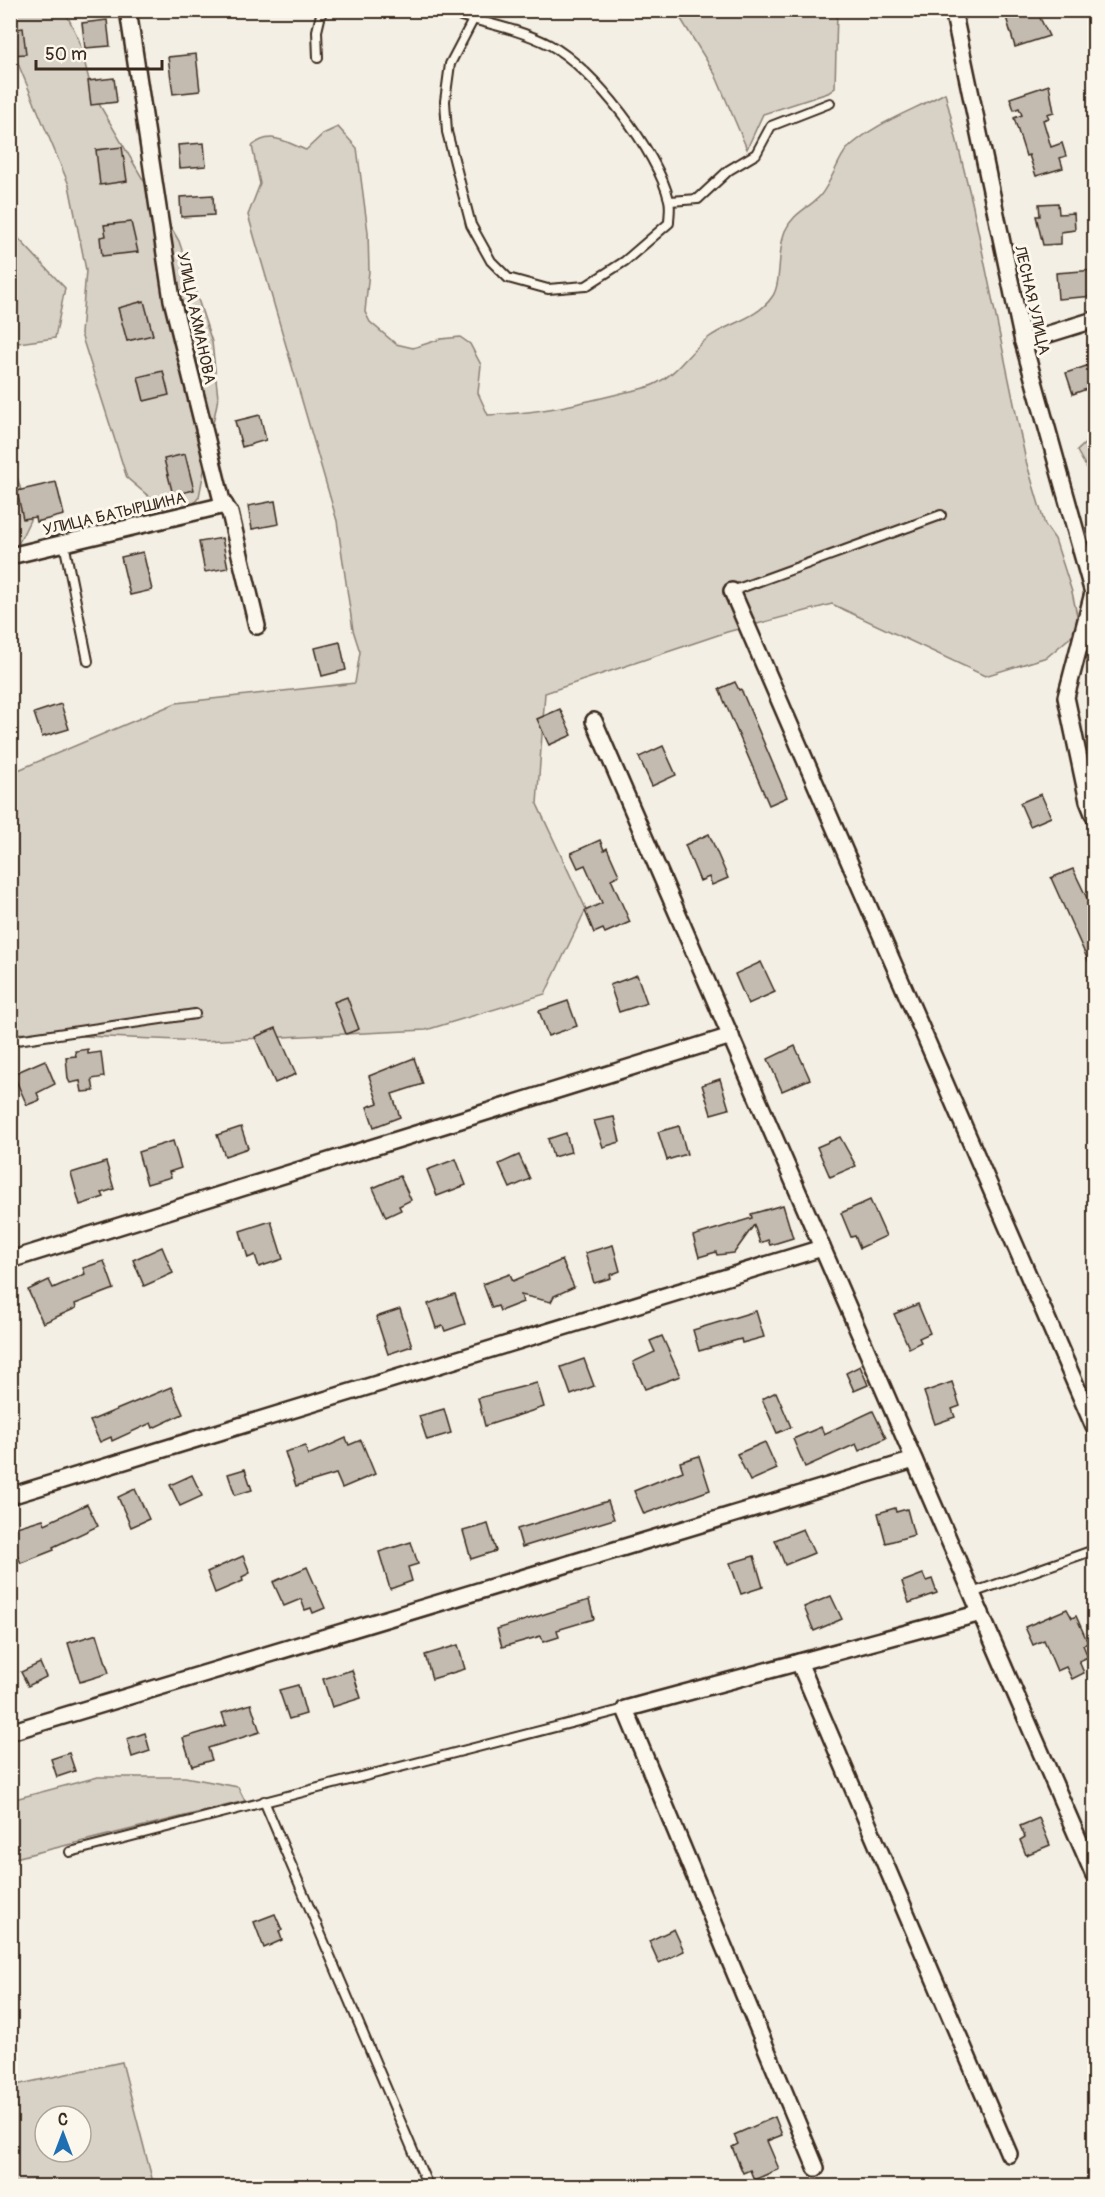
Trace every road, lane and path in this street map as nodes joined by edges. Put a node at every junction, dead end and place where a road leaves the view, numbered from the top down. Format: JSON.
{"nodes":[{"id":1,"x":128,"y":10,"type":"edge"},
{"id":2,"x":322,"y":10,"type":"edge"},
{"id":3,"x":440,"y":10,"type":"edge"},
{"id":4,"x":953,"y":10,"type":"edge"},
{"id":5,"x":473,"y":21,"type":"junction"},
{"id":6,"x":318,"y":58,"type":"dead end"},
{"id":7,"x":830,"y":103,"type":"dead end"},
{"id":8,"x":670,"y":201,"type":"junction"},
{"id":9,"x":1095,"y":320,"type":"edge"},
{"id":10,"x":1023,"y":342,"type":"junction"},
{"id":11,"x":225,"y":505,"type":"junction"},
{"id":12,"x":941,"y":515,"type":"dead end"},
{"id":13,"x":64,"y":543,"type":"junction"},
{"id":14,"x":10,"y":556,"type":"edge"},
{"id":15,"x":732,"y":591,"type":"joint"},
{"id":16,"x":1094,"y":593,"type":"edge"},
{"id":17,"x":256,"y":626,"type":"dead end"},
{"id":18,"x":88,"y":661,"type":"dead end"},
{"id":19,"x":594,"y":721,"type":"dead end"},
{"id":20,"x":1095,"y":816,"type":"edge"},
{"id":21,"x":195,"y":1014,"type":"dead end"},
{"id":22,"x":731,"y":1036,"type":"junction"},
{"id":23,"x":10,"y":1041,"type":"edge"},
{"id":24,"x":822,"y":1248,"type":"junction"},
{"id":25,"x":10,"y":1260,"type":"edge"},
{"id":26,"x":1095,"y":1426,"type":"edge"},
{"id":27,"x":914,"y":1460,"type":"junction"},
{"id":28,"x":10,"y":1496,"type":"edge"},
{"id":29,"x":1095,"y":1550,"type":"edge"},
{"id":30,"x":972,"y":1593,"type":"junction"},
{"id":31,"x":981,"y":1613,"type":"junction"},
{"id":32,"x":799,"y":1662,"type":"junction"},
{"id":33,"x":625,"y":1709,"type":"junction"},
{"id":34,"x":10,"y":1732,"type":"edge"},
{"id":35,"x":264,"y":1802,"type":"junction"},
{"id":36,"x":70,"y":1852,"type":"dead end"},
{"id":37,"x":1095,"y":1875,"type":"edge"},
{"id":38,"x":1009,"y":2154,"type":"dead end"},
{"id":39,"x":816,"y":2168,"type":"dead end"},
{"id":40,"x":428,"y":2187,"type":"edge"}],
"edges":[{"from":1,"to":11,"type":"street","name":"УЛИЦА АХМАНОВА"},
{"from":2,"to":6,"type":"lane"},
{"from":3,"to":5,"type":"lane"},
{"from":4,"to":10,"type":"street","name":"ЛЕСНАЯ УЛИЦА"},
{"from":5,"to":8,"type":"lane"},
{"from":5,"to":8,"type":"lane"},
{"from":7,"to":8,"type":"lane"},
{"from":9,"to":10,"type":"street"},
{"from":10,"to":16,"type":"street","name":"ЛЕСНАЯ УЛИЦА"},
{"from":11,"to":13,"type":"street","name":"УЛИЦА БАТЫРШИНА"},
{"from":11,"to":17,"type":"street","name":"УЛИЦА АХМАНОВА"},
{"from":12,"to":15,"type":"lane"},
{"from":13,"to":14,"type":"street","name":"УЛИЦА БАТЫРШИНА"},
{"from":13,"to":18,"type":"lane"},
{"from":15,"to":26,"type":"street"},
{"from":16,"to":20,"type":"street"},
{"from":19,"to":22,"type":"street"},
{"from":21,"to":23,"type":"lane"},
{"from":22,"to":24,"type":"street"},
{"from":22,"to":25,"type":"street"},
{"from":24,"to":27,"type":"street"},
{"from":24,"to":28,"type":"street"},
{"from":27,"to":30,"type":"street"},
{"from":27,"to":34,"type":"street"},
{"from":29,"to":30,"type":"lane"},
{"from":30,"to":31,"type":"street"},
{"from":31,"to":32,"type":"street"},
{"from":31,"to":37,"type":"street"},
{"from":32,"to":33,"type":"street"},
{"from":32,"to":38,"type":"street"},
{"from":33,"to":35,"type":"lane"},
{"from":33,"to":39,"type":"street"},
{"from":35,"to":36,"type":"lane"},
{"from":35,"to":40,"type":"lane"}]}
